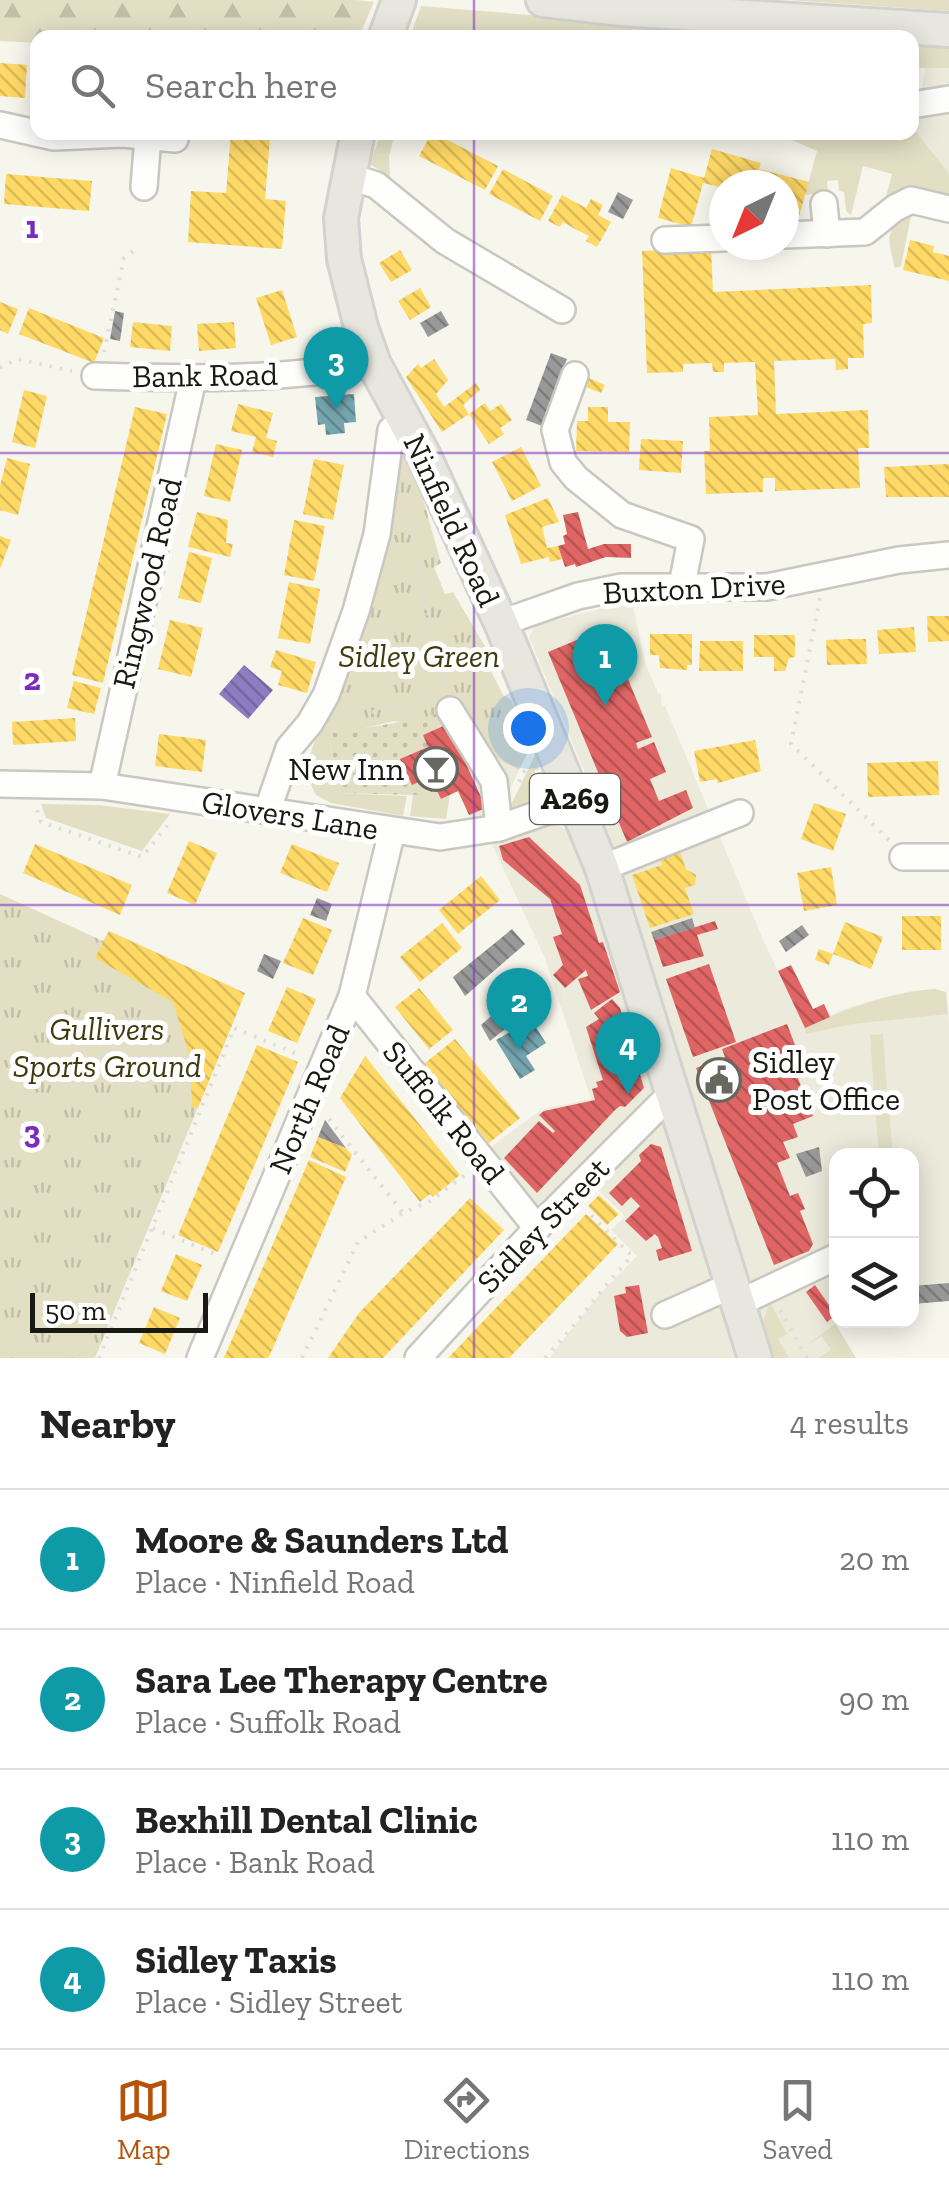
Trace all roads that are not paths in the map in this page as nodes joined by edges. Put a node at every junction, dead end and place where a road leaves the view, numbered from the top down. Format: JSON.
{"nodes":[{"id":1,"x":543,"y":0,"type":"edge"},
{"id":2,"x":949,"y":30,"type":"edge"},
{"id":3,"x":949,"y":99,"type":"edge"},
{"id":4,"x":919,"y":104,"type":"edge"},
{"id":5,"x":0,"y":124,"type":"edge"},
{"id":6,"x":30,"y":132,"type":"edge"},
{"id":7,"x":148,"y":140,"type":"edge"},
{"id":8,"x":356,"y":140,"type":"edge"},
{"id":9,"x":348,"y":176,"type":"junction"},
{"id":10,"x":144,"y":187,"type":"dead end"},
{"id":11,"x":824,"y":204,"type":"dead end"},
{"id":12,"x":949,"y":208,"type":"edge"},
{"id":13,"x":827,"y":234,"type":"junction"},
{"id":14,"x":799,"y":235,"type":"edge"},
{"id":15,"x":709,"y":239,"type":"edge"},
{"id":16,"x":665,"y":240,"type":"dead end"},
{"id":17,"x":562,"y":310,"type":"dead end"},
{"id":18,"x":374,"y":364,"type":"junction"},
{"id":19,"x":575,"y":375,"type":"dead end"},
{"id":20,"x":95,"y":376,"type":"road end"},
{"id":21,"x":192,"y":380,"type":"junction"},
{"id":22,"x":405,"y":421,"type":"junction"},
{"id":23,"x":949,"y":555,"type":"edge"},
{"id":24,"x":682,"y":585,"type":"junction"},
{"id":25,"x":501,"y":623,"type":"junction"},
{"id":26,"x":450,"y":710,"type":"dead end"},
{"id":27,"x":0,"y":784,"type":"edge"},
{"id":28,"x":102,"y":786,"type":"junction"},
{"id":29,"x":576,"y":801,"type":"junction"},
{"id":30,"x":268,"y":809,"type":"junction"},
{"id":31,"x":740,"y":813,"type":"dead end"},
{"id":32,"x":499,"y":828,"type":"junction"},
{"id":33,"x":392,"y":831,"type":"junction"},
{"id":34,"x":904,"y":857,"type":"road end"},
{"id":35,"x":949,"y":857,"type":"edge"},
{"id":36,"x":602,"y":868,"type":"junction"},
{"id":37,"x":352,"y":996,"type":"junction"},
{"id":38,"x":674,"y":1100,"type":"junction"},
{"id":39,"x":537,"y":1228,"type":"junction"},
{"id":40,"x":829,"y":1260,"type":"edge"},
{"id":41,"x":734,"y":1295,"type":"junction"},
{"id":42,"x":665,"y":1315,"type":"dead end"},
{"id":43,"x":200,"y":1358,"type":"edge"},
{"id":44,"x":418,"y":1358,"type":"edge"},
{"id":45,"x":756,"y":1358,"type":"edge"}],
"edges":[{"from":1,"to":2,"type":"main road"},
{"from":3,"to":4,"type":"street"},
{"from":5,"to":6,"type":"street"},
{"from":7,"to":10,"type":"street"},
{"from":8,"to":9,"type":"main road","name":"Ninfield Road","number":"A269"},
{"from":9,"to":17,"type":"street"},
{"from":9,"to":18,"type":"main road","name":"Ninfield Road","number":"A269"},
{"from":11,"to":13,"type":"street"},
{"from":12,"to":13,"type":"street"},
{"from":13,"to":14,"type":"street"},
{"from":15,"to":16,"type":"street"},
{"from":18,"to":21,"type":"street","name":"Bank Road"},
{"from":18,"to":22,"type":"main road","name":"Ninfield Road","number":"A269"},
{"from":19,"to":24,"type":"street"},
{"from":20,"to":21,"type":"street","name":"Bank Road"},
{"from":21,"to":28,"type":"street","name":"Ringwood Road"},
{"from":22,"to":25,"type":"main road","name":"Ninfield Road","number":"A269"},
{"from":22,"to":30,"type":"street"},
{"from":23,"to":24,"type":"street","name":"Buxton Drive"},
{"from":24,"to":25,"type":"street","name":"Buxton Drive"},
{"from":25,"to":29,"type":"main road","name":"Ninfield Road","number":"A269"},
{"from":26,"to":32,"type":"street"},
{"from":27,"to":28,"type":"street","name":"Glovers Lane"},
{"from":28,"to":30,"type":"street","name":"Glovers Lane"},
{"from":29,"to":32,"type":"street","name":"Glovers Lane"},
{"from":29,"to":36,"type":"main road","name":"Ninfield Road","number":"A269"},
{"from":30,"to":33,"type":"street","name":"Glovers Lane"},
{"from":31,"to":36,"type":"street"},
{"from":32,"to":33,"type":"street","name":"Glovers Lane"},
{"from":33,"to":37,"type":"street","name":"North Road"},
{"from":34,"to":35,"type":"street"},
{"from":36,"to":38,"type":"main road","name":"Ninfield Road","number":"A269"},
{"from":37,"to":39,"type":"street","name":"Suffolk Road"},
{"from":37,"to":43,"type":"street","name":"North Road"},
{"from":38,"to":39,"type":"street","name":"Sidley Street"},
{"from":38,"to":41,"type":"main road","name":"Ninfield Road","number":"A269"},
{"from":39,"to":44,"type":"street","name":"Sidley Street"},
{"from":40,"to":41,"type":"street"},
{"from":41,"to":42,"type":"street"},
{"from":41,"to":45,"type":"main road","name":"Ninfield Road","number":"A269"}]}
